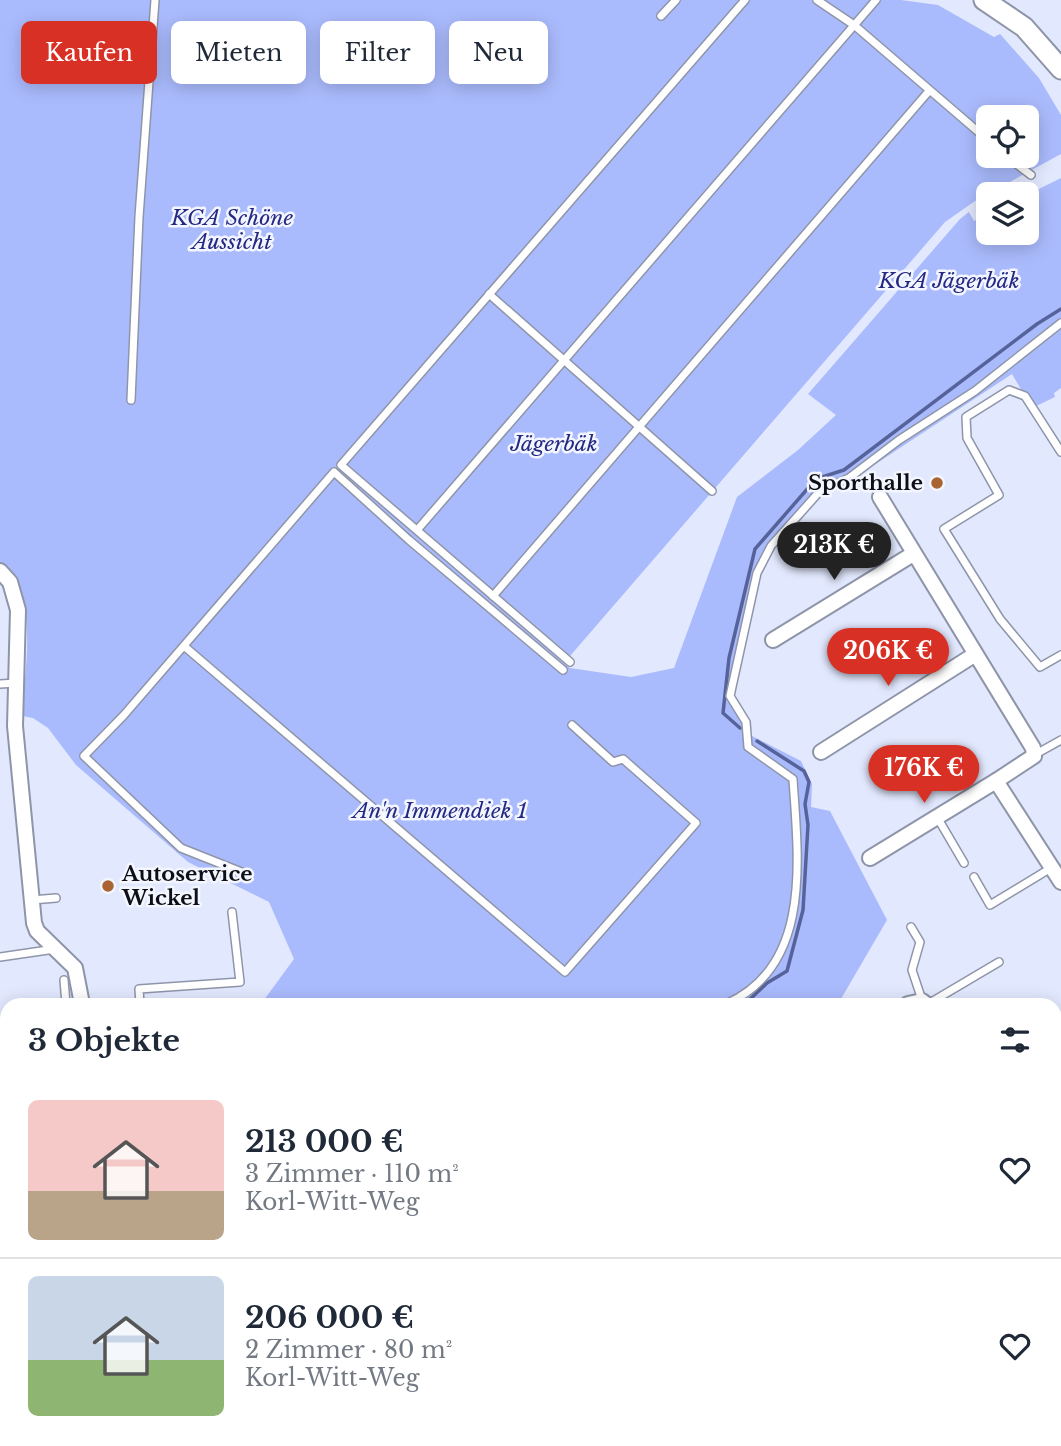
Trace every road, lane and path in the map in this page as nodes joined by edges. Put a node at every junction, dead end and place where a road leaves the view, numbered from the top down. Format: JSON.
{"nodes":[{"id":1,"x":155,"y":0,"type":"edge"},
{"id":2,"x":676,"y":0,"type":"edge"},
{"id":3,"x":745,"y":0,"type":"edge"},
{"id":4,"x":817,"y":0,"type":"edge"},
{"id":5,"x":876,"y":0,"type":"edge"},
{"id":6,"x":994,"y":2,"type":"edge"},
{"id":7,"x":661,"y":16,"type":"dead end"},
{"id":8,"x":854,"y":25,"type":"junction"},
{"id":9,"x":1061,"y":69,"type":"edge"},
{"id":10,"x":929,"y":92,"type":"junction"},
{"id":11,"x":976,"y":130,"type":"edge"},
{"id":12,"x":1021,"y":168,"type":"edge"},
{"id":13,"x":1031,"y":176,"type":"dead end"},
{"id":14,"x":489,"y":294,"type":"junction"},
{"id":15,"x":1061,"y":323,"type":"edge"},
{"id":16,"x":563,"y":360,"type":"junction"},
{"id":17,"x":131,"y":400,"type":"dead end"},
{"id":18,"x":640,"y":425,"type":"junction"},
{"id":19,"x":1061,"y":452,"type":"edge"},
{"id":20,"x":712,"y":491,"type":"dead end"},
{"id":21,"x":880,"y":497,"type":"dead end"},
{"id":22,"x":418,"y":529,"type":"junction"},
{"id":23,"x":913,"y":554,"type":"junction"},
{"id":24,"x":0,"y":571,"type":"edge"},
{"id":25,"x":493,"y":596,"type":"junction"},
{"id":26,"x":773,"y":640,"type":"dead end"},
{"id":27,"x":184,"y":646,"type":"junction"},
{"id":28,"x":974,"y":655,"type":"junction"},
{"id":29,"x":1061,"y":655,"type":"edge"},
{"id":30,"x":570,"y":662,"type":"dead end"},
{"id":31,"x":563,"y":670,"type":"dead end"},
{"id":32,"x":17,"y":683,"type":"junction"},
{"id":33,"x":0,"y":684,"type":"edge"},
{"id":34,"x":572,"y":725,"type":"dead end"},
{"id":35,"x":1061,"y":740,"type":"edge"},
{"id":36,"x":821,"y":752,"type":"dead end"},
{"id":37,"x":1034,"y":756,"type":"junction"},
{"id":38,"x":996,"y":781,"type":"junction"},
{"id":39,"x":937,"y":817,"type":"junction"},
{"id":40,"x":870,"y":858,"type":"dead end"},
{"id":41,"x":964,"y":863,"type":"dead end"},
{"id":42,"x":1052,"y":868,"type":"junction"},
{"id":43,"x":249,"y":875,"type":"dead end"},
{"id":44,"x":974,"y":877,"type":"dead end"},
{"id":45,"x":1061,"y":882,"type":"edge"},
{"id":46,"x":56,"y":898,"type":"dead end"},
{"id":47,"x":32,"y":900,"type":"junction"},
{"id":48,"x":232,"y":912,"type":"dead end"},
{"id":49,"x":911,"y":927,"type":"dead end"},
{"id":50,"x":55,"y":949,"type":"junction"},
{"id":51,"x":0,"y":957,"type":"edge"},
{"id":52,"x":999,"y":962,"type":"dead end"},
{"id":53,"x":64,"y":980,"type":"dead end"},
{"id":54,"x":66,"y":998,"type":"edge"},
{"id":55,"x":81,"y":998,"type":"edge"},
{"id":56,"x":140,"y":998,"type":"edge"},
{"id":57,"x":736,"y":998,"type":"edge"},
{"id":58,"x":919,"y":998,"type":"edge"},
{"id":59,"x":932,"y":998,"type":"edge"}],
"edges":[{"from":1,"to":17,"type":"lane"},
{"from":2,"to":7,"type":"lane"},
{"from":3,"to":14,"type":"lane"},
{"from":4,"to":8,"type":"lane"},
{"from":5,"to":8,"type":"lane"},
{"from":6,"to":9,"type":"street"},
{"from":8,"to":10,"type":"lane"},
{"from":8,"to":16,"type":"lane"},
{"from":10,"to":11,"type":"lane"},
{"from":10,"to":18,"type":"lane"},
{"from":12,"to":13,"type":"lane"},
{"from":14,"to":16,"type":"lane"},
{"from":14,"to":22,"type":"lane"},
{"from":15,"to":57,"type":"lane"},
{"from":16,"to":18,"type":"lane"},
{"from":16,"to":22,"type":"lane"},
{"from":18,"to":20,"type":"lane"},
{"from":18,"to":25,"type":"lane"},
{"from":19,"to":29,"type":"lane"},
{"from":21,"to":23,"type":"street"},
{"from":22,"to":25,"type":"lane"},
{"from":23,"to":26,"type":"street"},
{"from":23,"to":28,"type":"street"},
{"from":24,"to":32,"type":"street"},
{"from":25,"to":30,"type":"lane"},
{"from":27,"to":31,"type":"lane"},
{"from":27,"to":34,"type":"lane"},
{"from":27,"to":43,"type":"lane"},
{"from":28,"to":36,"type":"street"},
{"from":28,"to":37,"type":"street"},
{"from":32,"to":33,"type":"lane"},
{"from":32,"to":47,"type":"street"},
{"from":35,"to":37,"type":"lane"},
{"from":37,"to":38,"type":"street"},
{"from":38,"to":39,"type":"street"},
{"from":38,"to":42,"type":"street"},
{"from":39,"to":40,"type":"street"},
{"from":39,"to":41,"type":"lane"},
{"from":42,"to":44,"type":"lane"},
{"from":42,"to":45,"type":"street"},
{"from":46,"to":47,"type":"lane"},
{"from":47,"to":50,"type":"street"},
{"from":48,"to":56,"type":"lane"},
{"from":49,"to":58,"type":"lane"},
{"from":50,"to":51,"type":"lane"},
{"from":50,"to":55,"type":"street"},
{"from":52,"to":59,"type":"lane"},
{"from":53,"to":54,"type":"lane"}]}
